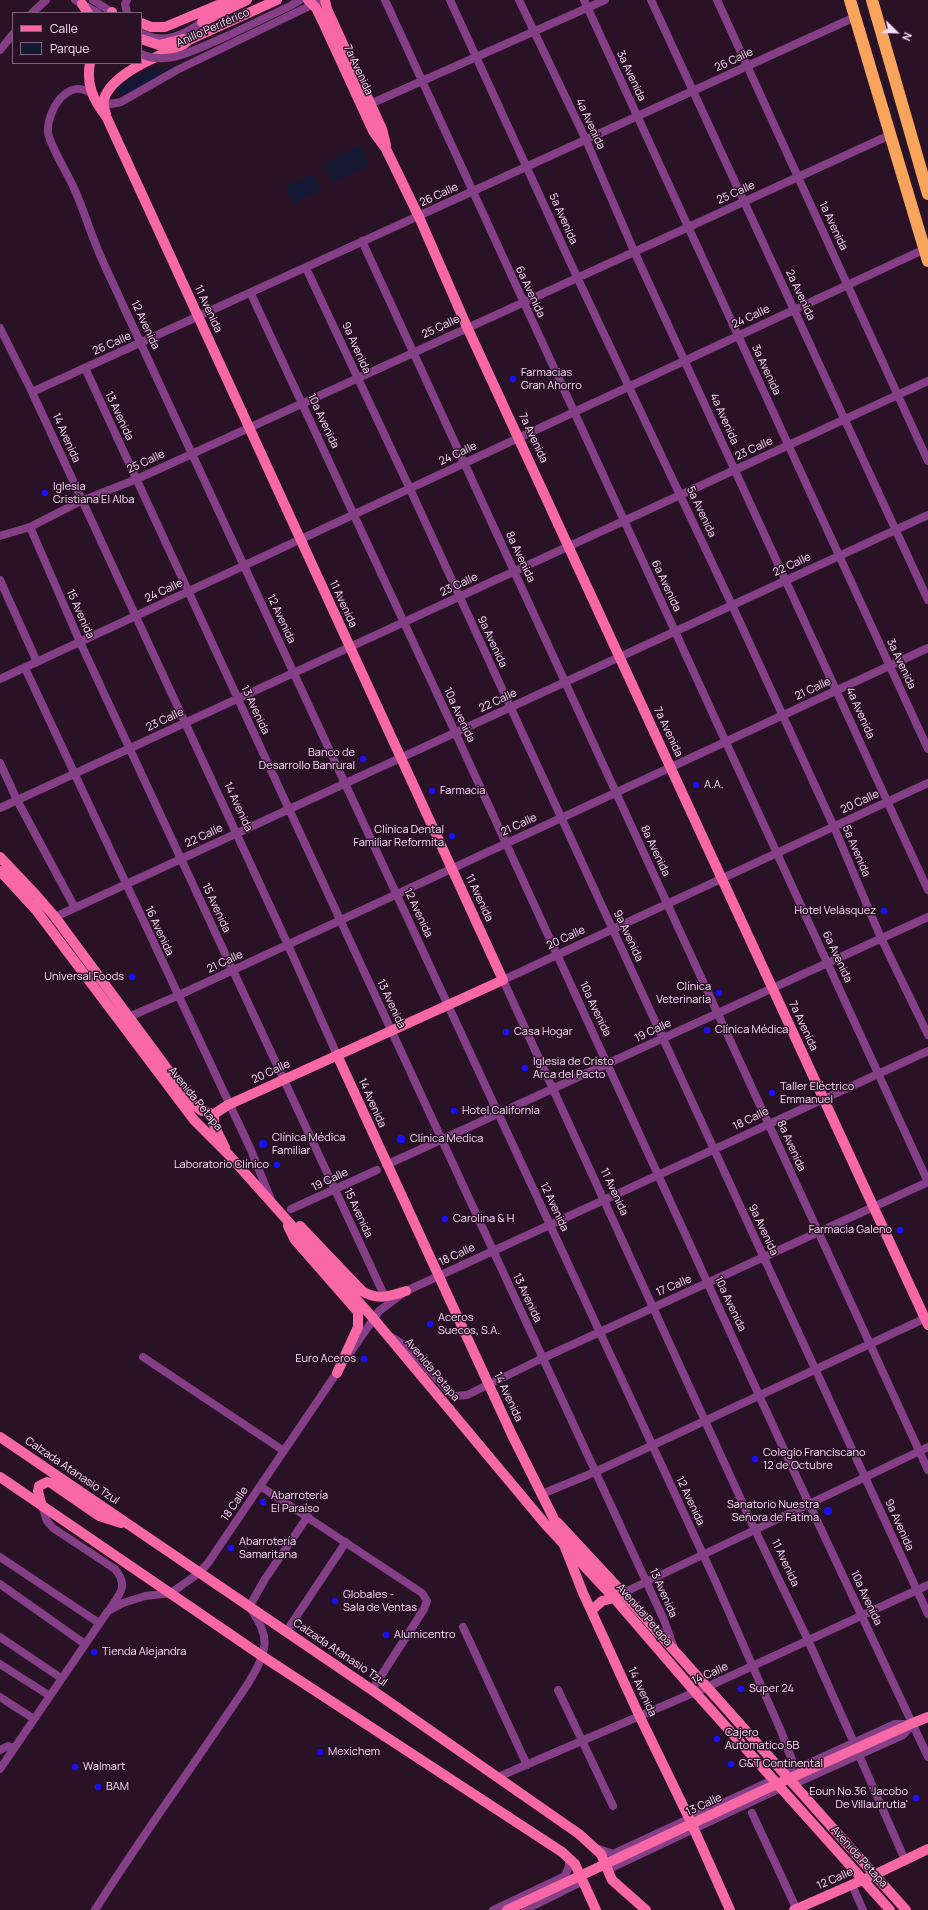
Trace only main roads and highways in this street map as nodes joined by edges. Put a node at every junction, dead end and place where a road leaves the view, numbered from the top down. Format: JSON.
{"nodes":[{"id":1,"x":230,"y":0,"type":"edge"},
{"id":2,"x":246,"y":0,"type":"edge"},
{"id":3,"x":277,"y":0,"type":"edge"},
{"id":4,"x":308,"y":0,"type":"edge"},
{"id":5,"x":324,"y":0,"type":"edge"},
{"id":6,"x":850,"y":0,"type":"edge"},
{"id":7,"x":872,"y":0,"type":"edge"},
{"id":8,"x":78,"y":2,"type":"edge"},
{"id":9,"x":94,"y":12,"type":"edge"},
{"id":10,"x":202,"y":22,"type":"road end"},
{"id":11,"x":142,"y":23,"type":"edge"},
{"id":12,"x":142,"y":39,"type":"edge"},
{"id":13,"x":189,"y":40,"type":"junction"},
{"id":14,"x":90,"y":64,"type":"edge"},
{"id":15,"x":106,"y":116,"type":"junction"},
{"id":16,"x":386,"y":149,"type":"junction"},
{"id":17,"x":928,"y":194,"type":"edge"},
{"id":18,"x":926,"y":255,"type":"edge"},
{"id":19,"x":0,"y":857,"type":"edge"},
{"id":20,"x":0,"y":871,"type":"edge"},
{"id":21,"x":503,"y":980,"type":"joint"},
{"id":22,"x":337,"y":1055,"type":"junction"},
{"id":23,"x":214,"y":1114,"type":"junction"},
{"id":24,"x":228,"y":1154,"type":"junction"},
{"id":25,"x":286,"y":1219,"type":"junction"},
{"id":26,"x":406,"y":1291,"type":"road end"},
{"id":27,"x":927,"y":1320,"type":"edge"},
{"id":28,"x":337,"y":1372,"type":"road end"},
{"id":29,"x":0,"y":1437,"type":"edge"},
{"id":30,"x":0,"y":1477,"type":"edge"},
{"id":31,"x":41,"y":1503,"type":"junction"},
{"id":32,"x":553,"y":1517,"type":"junction"},
{"id":33,"x":131,"y":1526,"type":"junction"},
{"id":34,"x":564,"y":1545,"type":"junction"},
{"id":35,"x":614,"y":1598,"type":"junction"},
{"id":36,"x":592,"y":1610,"type":"junction"},
{"id":37,"x":928,"y":1717,"type":"edge"},
{"id":38,"x":928,"y":1849,"type":"edge"},
{"id":39,"x":874,"y":1875,"type":"junction"},
{"id":40,"x":863,"y":1880,"type":"junction"},
{"id":41,"x":507,"y":1910,"type":"edge"},
{"id":42,"x":596,"y":1910,"type":"edge"},
{"id":43,"x":646,"y":1910,"type":"edge"},
{"id":44,"x":730,"y":1910,"type":"edge"},
{"id":45,"x":796,"y":1910,"type":"edge"},
{"id":46,"x":890,"y":1910,"type":"edge"},
{"id":47,"x":906,"y":1910,"type":"edge"}],
"edges":[{"from":1,"to":11,"type":"main road"},
{"from":2,"to":10,"type":"main road"},
{"from":3,"to":13,"type":"main road","name":"Anillo Periférico"},
{"from":4,"to":16,"type":"main road","name":"7a Avenida","bridge":true},
{"from":5,"to":16,"type":"main road","name":"7a Avenida"},
{"from":6,"to":18,"type":"highway"},
{"from":7,"to":17,"type":"highway"},
{"from":8,"to":9,"type":"main road"},
{"from":12,"to":13,"type":"main road"},
{"from":13,"to":15,"type":"main road","name":"Anillo Periférico"},
{"from":14,"to":15,"type":"main road","name":"11 Avenida"},
{"from":15,"to":21,"type":"main road","name":"11 Avenida"},
{"from":16,"to":27,"type":"main road","name":"7a Avenida"},
{"from":19,"to":23,"type":"main road","name":"Avenida Petapa"},
{"from":20,"to":24,"type":"main road","name":"Avenida Petapa"},
{"from":21,"to":22,"type":"main road","name":"20 Calle"},
{"from":22,"to":23,"type":"main road","name":"20 Calle"},
{"from":22,"to":32,"type":"main road","name":"14 Avenida"},
{"from":23,"to":24,"type":"main road"},
{"from":24,"to":25,"type":"main road","name":"Avenida Petapa"},
{"from":25,"to":26,"type":"main road"},
{"from":25,"to":28,"type":"main road"},
{"from":25,"to":34,"type":"main road","name":"Avenida Petapa"},
{"from":29,"to":33,"type":"main road","name":"Calzada Atanasio Tzul"},
{"from":30,"to":31,"type":"main road"},
{"from":31,"to":33,"type":"main road"},
{"from":31,"to":42,"type":"main road"},
{"from":32,"to":34,"type":"main road","name":"14 Avenida"},
{"from":32,"to":39,"type":"main road","name":"Avenida Petapa"},
{"from":33,"to":43,"type":"main road","name":"Calzada Atanasio Tzul"},
{"from":34,"to":35,"type":"main road","name":"Avenida Petapa"},
{"from":34,"to":36,"type":"main road","name":"14 Avenida"},
{"from":35,"to":36,"type":"main road"},
{"from":35,"to":40,"type":"main road","name":"Avenida Petapa"},
{"from":36,"to":44,"type":"main road","name":"14 Avenida"},
{"from":37,"to":41,"type":"main road","name":"13 Calle","bridge":true},
{"from":38,"to":39,"type":"main road","name":"12 Calle"},
{"from":39,"to":40,"type":"main road","name":"12 Calle"},
{"from":39,"to":47,"type":"main road","name":"Avenida Petapa"},
{"from":40,"to":45,"type":"main road","name":"12 Calle"},
{"from":40,"to":46,"type":"main road","name":"Avenida Petapa"}]}
